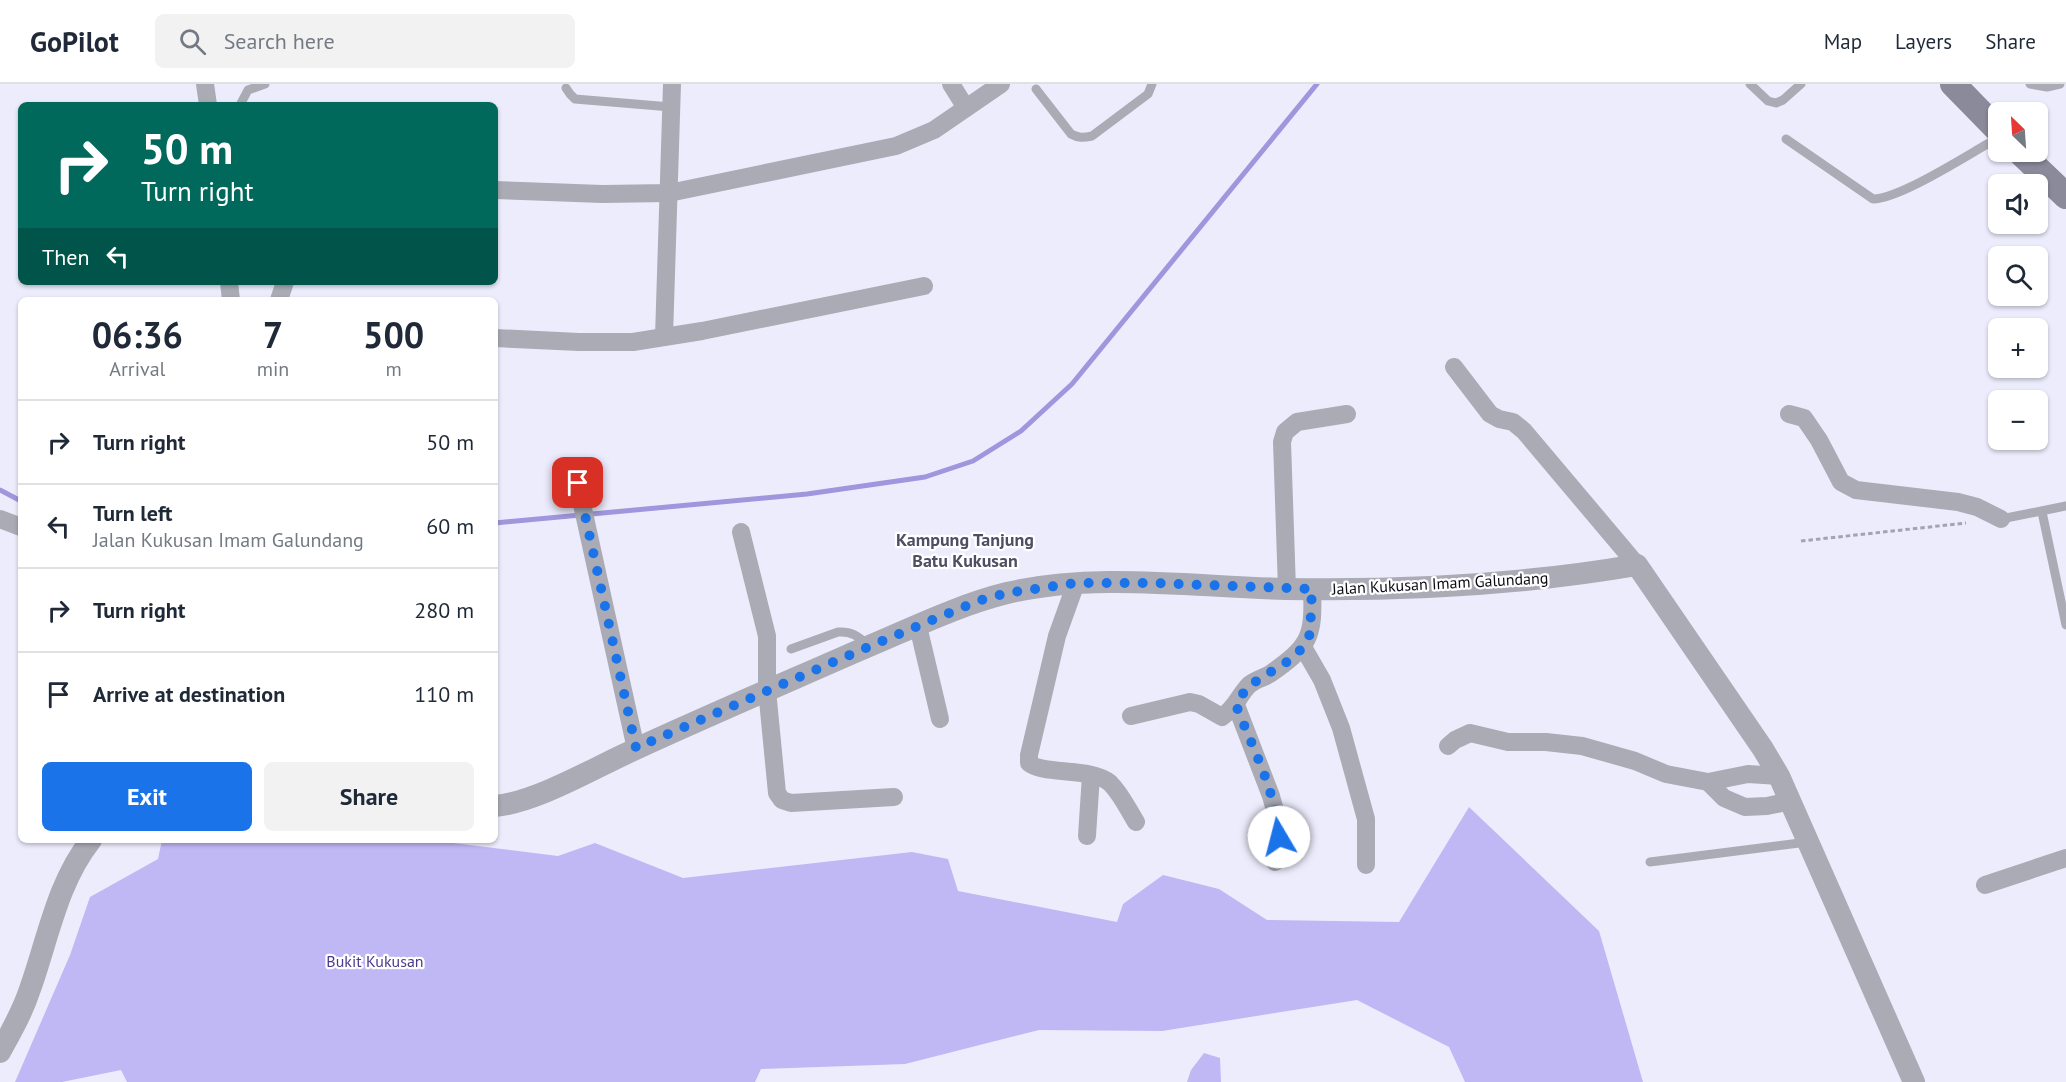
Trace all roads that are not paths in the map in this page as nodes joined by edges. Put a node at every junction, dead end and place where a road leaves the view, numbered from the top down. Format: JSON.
{"nodes":[{"id":1,"x":205,"y":84,"type":"edge"},
{"id":2,"x":265,"y":84,"type":"edge"},
{"id":3,"x":672,"y":84,"type":"edge"},
{"id":4,"x":951,"y":84,"type":"edge"},
{"id":5,"x":1001,"y":84,"type":"edge"},
{"id":6,"x":1152,"y":84,"type":"edge"},
{"id":7,"x":1749,"y":84,"type":"edge"},
{"id":8,"x":1801,"y":84,"type":"edge"},
{"id":9,"x":1953,"y":84,"type":"edge"},
{"id":10,"x":2030,"y":84,"type":"edge"},
{"id":11,"x":2060,"y":84,"type":"edge"},
{"id":12,"x":1037,"y":86,"type":"edge"},
{"id":13,"x":566,"y":88,"type":"dead end"},
{"id":14,"x":208,"y":102,"type":"edge"},
{"id":15,"x":242,"y":102,"type":"edge"},
{"id":16,"x":671,"y":107,"type":"junction"},
{"id":17,"x":966,"y":108,"type":"junction"},
{"id":18,"x":1988,"y":120,"type":"edge"},
{"id":19,"x":1786,"y":139,"type":"dead end"},
{"id":20,"x":1988,"y":144,"type":"edge"},
{"id":21,"x":2030,"y":162,"type":"edge"},
{"id":22,"x":498,"y":189,"type":"edge"},
{"id":23,"x":669,"y":193,"type":"junction"},
{"id":24,"x":2066,"y":196,"type":"edge"},
{"id":25,"x":924,"y":286,"type":"dead end"},
{"id":26,"x":664,"y":337,"type":"junction"},
{"id":27,"x":498,"y":338,"type":"edge"},
{"id":28,"x":1454,"y":367,"type":"dead end"},
{"id":29,"x":1347,"y":414,"type":"dead end"},
{"id":30,"x":1789,"y":414,"type":"dead end"},
{"id":31,"x":574,"y":468,"type":"dead end"},
{"id":32,"x":2066,"y":506,"type":"edge"},
{"id":33,"x":2042,"y":512,"type":"junction"},
{"id":34,"x":0,"y":519,"type":"edge"},
{"id":35,"x":2001,"y":519,"type":"joint"},
{"id":36,"x":18,"y":526,"type":"edge"},
{"id":37,"x":741,"y":532,"type":"dead end"},
{"id":38,"x":1637,"y":565,"type":"junction"},
{"id":39,"x":1076,"y":583,"type":"junction"},
{"id":40,"x":1287,"y":589,"type":"junction"},
{"id":41,"x":1312,"y":589,"type":"junction"},
{"id":42,"x":2066,"y":625,"type":"edge"},
{"id":43,"x":918,"y":626,"type":"junction"},
{"id":44,"x":870,"y":646,"type":"junction"},
{"id":45,"x":1303,"y":647,"type":"junction"},
{"id":46,"x":791,"y":649,"type":"dead end"},
{"id":47,"x":767,"y":690,"type":"junction"},
{"id":48,"x":1236,"y":705,"type":"junction"},
{"id":49,"x":1131,"y":716,"type":"dead end"},
{"id":50,"x":940,"y":719,"type":"dead end"},
{"id":51,"x":1448,"y":746,"type":"dead end"},
{"id":52,"x":636,"y":748,"type":"junction"},
{"id":53,"x":1091,"y":775,"type":"junction"},
{"id":54,"x":1779,"y":776,"type":"junction"},
{"id":55,"x":1708,"y":782,"type":"junction"},
{"id":56,"x":894,"y":797,"type":"dead end"},
{"id":57,"x":1791,"y":801,"type":"junction"},
{"id":58,"x":498,"y":806,"type":"edge"},
{"id":59,"x":1136,"y":822,"type":"dead end"},
{"id":60,"x":1087,"y":836,"type":"dead end"},
{"id":61,"x":1809,"y":842,"type":"junction"},
{"id":62,"x":89,"y":843,"type":"edge"},
{"id":63,"x":2066,"y":858,"type":"edge"},
{"id":64,"x":1275,"y":862,"type":"dead end"},
{"id":65,"x":1650,"y":862,"type":"dead end"},
{"id":66,"x":1366,"y":865,"type":"dead end"},
{"id":67,"x":1985,"y":885,"type":"dead end"},
{"id":68,"x":0,"y":1052,"type":"edge"},
{"id":69,"x":1914,"y":1082,"type":"edge"}],
"edges":[{"from":1,"to":14,"type":"street"},
{"from":2,"to":15,"type":"lane"},
{"from":3,"to":16,"type":"street"},
{"from":4,"to":17,"type":"street"},
{"from":5,"to":17,"type":"street"},
{"from":6,"to":12,"type":"lane"},
{"from":7,"to":8,"type":"lane"},
{"from":9,"to":18,"type":"main road"},
{"from":10,"to":11,"type":"lane"},
{"from":13,"to":16,"type":"lane"},
{"from":16,"to":23,"type":"street"},
{"from":17,"to":23,"type":"street"},
{"from":19,"to":20,"type":"lane"},
{"from":21,"to":24,"type":"main road"},
{"from":22,"to":23,"type":"street"},
{"from":23,"to":26,"type":"street"},
{"from":25,"to":26,"type":"street"},
{"from":26,"to":27,"type":"street"},
{"from":28,"to":38,"type":"street"},
{"from":29,"to":40,"type":"street"},
{"from":30,"to":35,"type":"street"},
{"from":31,"to":52,"type":"street"},
{"from":32,"to":33,"type":"lane"},
{"from":33,"to":35,"type":"lane"},
{"from":33,"to":42,"type":"lane"},
{"from":34,"to":36,"type":"street"},
{"from":37,"to":47,"type":"street"},
{"from":38,"to":41,"type":"street","name":"Jalan Kukusan Imam Galundang"},
{"from":38,"to":54,"type":"street"},
{"from":39,"to":40,"type":"street","name":"Jalan Kukusan Imam Galundang"},
{"from":39,"to":43,"type":"street","name":"Jalan Kukusan Imam Galundang"},
{"from":39,"to":53,"type":"street"},
{"from":40,"to":41,"type":"street","name":"Jalan Kukusan Imam Galundang"},
{"from":41,"to":45,"type":"street"},
{"from":43,"to":44,"type":"street","name":"Jalan Kukusan Imam Galundang"},
{"from":43,"to":50,"type":"street"},
{"from":44,"to":46,"type":"lane"},
{"from":44,"to":47,"type":"street","name":"Jalan Kukusan Imam Galundang"},
{"from":45,"to":48,"type":"street"},
{"from":45,"to":66,"type":"street"},
{"from":47,"to":52,"type":"street","name":"Jalan Kukusan Imam Galundang"},
{"from":47,"to":56,"type":"street"},
{"from":48,"to":49,"type":"street"},
{"from":48,"to":64,"type":"street"},
{"from":51,"to":55,"type":"street"},
{"from":52,"to":58,"type":"street","name":"Jalan Kukusan Imam Galundang"},
{"from":53,"to":59,"type":"street"},
{"from":53,"to":60,"type":"street"},
{"from":54,"to":55,"type":"street"},
{"from":54,"to":57,"type":"street"},
{"from":55,"to":57,"type":"street"},
{"from":57,"to":61,"type":"street"},
{"from":61,"to":65,"type":"lane"},
{"from":61,"to":69,"type":"street"},
{"from":62,"to":68,"type":"street"},
{"from":63,"to":67,"type":"street"}]}
